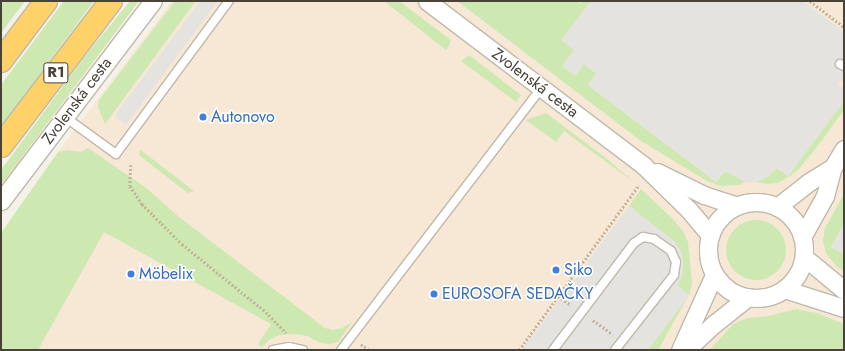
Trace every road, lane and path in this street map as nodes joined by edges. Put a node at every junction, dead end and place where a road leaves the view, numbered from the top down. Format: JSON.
{"nodes":[{"id":1,"x":46,"y":1,"type":"edge"},
{"id":2,"x":111,"y":1,"type":"edge"},
{"id":3,"x":153,"y":1,"type":"edge"},
{"id":4,"x":229,"y":1,"type":"edge"},
{"id":5,"x":426,"y":1,"type":"edge"},
{"id":6,"x":810,"y":1,"type":"edge"},
{"id":7,"x":844,"y":27,"type":"edge"},
{"id":8,"x":1,"y":61,"type":"edge"},
{"id":9,"x":541,"y":88,"type":"junction"},
{"id":10,"x":65,"y":117,"type":"junction"},
{"id":11,"x":1,"y":146,"type":"edge"},
{"id":12,"x":844,"y":149,"type":"edge"},
{"id":13,"x":131,"y":165,"type":"dead end"},
{"id":14,"x":643,"y":165,"type":"junction"},
{"id":15,"x":833,"y":167,"type":"junction"},
{"id":16,"x":640,"y":183,"type":"dead end"},
{"id":17,"x":1,"y":201,"type":"edge"},
{"id":18,"x":737,"y":206,"type":"junction"},
{"id":19,"x":777,"y":207,"type":"junction"},
{"id":20,"x":710,"y":235,"type":"junction"},
{"id":21,"x":802,"y":237,"type":"junction"},
{"id":22,"x":804,"y":257,"type":"junction"},
{"id":23,"x":714,"y":275,"type":"junction"},
{"id":24,"x":784,"y":290,"type":"junction"},
{"id":25,"x":844,"y":290,"type":"edge"},
{"id":26,"x":558,"y":296,"type":"junction"},
{"id":27,"x":748,"y":297,"type":"junction"},
{"id":28,"x":573,"y":306,"type":"dead end"},
{"id":29,"x":844,"y":308,"type":"edge"},
{"id":30,"x":591,"y":319,"type":"dead end"},
{"id":31,"x":622,"y":341,"type":"junction"},
{"id":32,"x":288,"y":347,"type":"junction"},
{"id":33,"x":273,"y":350,"type":"edge"},
{"id":34,"x":303,"y":350,"type":"edge"},
{"id":35,"x":341,"y":350,"type":"edge"},
{"id":36,"x":519,"y":350,"type":"edge"},
{"id":37,"x":553,"y":350,"type":"edge"},
{"id":38,"x":615,"y":350,"type":"edge"},
{"id":39,"x":680,"y":350,"type":"edge"},
{"id":40,"x":686,"y":350,"type":"edge"}],
"edges":[{"from":1,"to":8,"type":"highway"},
{"from":2,"to":11,"type":"highway","number":"R1"},
{"from":3,"to":10,"type":"street","name":"Zvolenská cesta"},
{"from":4,"to":10,"type":"lane"},
{"from":5,"to":9,"type":"street","name":"Zvolenská cesta"},
{"from":6,"to":7,"type":"path"},
{"from":9,"to":14,"type":"street","name":"Zvolenská cesta"},
{"from":9,"to":35,"type":"lane"},
{"from":10,"to":17,"type":"street","name":"Zvolenská cesta"},
{"from":12,"to":15,"type":"street"},
{"from":13,"to":32,"type":"path"},
{"from":14,"to":18,"type":"street","name":"Zvolenská cesta"},
{"from":14,"to":20,"type":"street","name":"Zvolenská cesta"},
{"from":15,"to":19,"type":"street"},
{"from":15,"to":21,"type":"street"},
{"from":16,"to":26,"type":"path"},
{"from":18,"to":19,"type":"street","name":"Zvolenská cesta"},
{"from":18,"to":20,"type":"street","name":"Zvolenská cesta"},
{"from":19,"to":21,"type":"street","name":"Zvolenská cesta"},
{"from":20,"to":23,"type":"street","name":"Zvolenská cesta"},
{"from":21,"to":22,"type":"street","name":"Zvolenská cesta"},
{"from":22,"to":24,"type":"street","name":"Zvolenská cesta"},
{"from":22,"to":25,"type":"street"},
{"from":23,"to":27,"type":"street","name":"Zvolenská cesta"},
{"from":23,"to":39,"type":"street"},
{"from":24,"to":27,"type":"street","name":"Zvolenská cesta"},
{"from":24,"to":29,"type":"street"},
{"from":26,"to":28,"type":"path"},
{"from":26,"to":36,"type":"path"},
{"from":27,"to":40,"type":"street"},
{"from":30,"to":31,"type":"path"},
{"from":31,"to":37,"type":"lane"},
{"from":31,"to":38,"type":"lane"},
{"from":32,"to":33,"type":"lane"},
{"from":32,"to":34,"type":"lane"}]}
